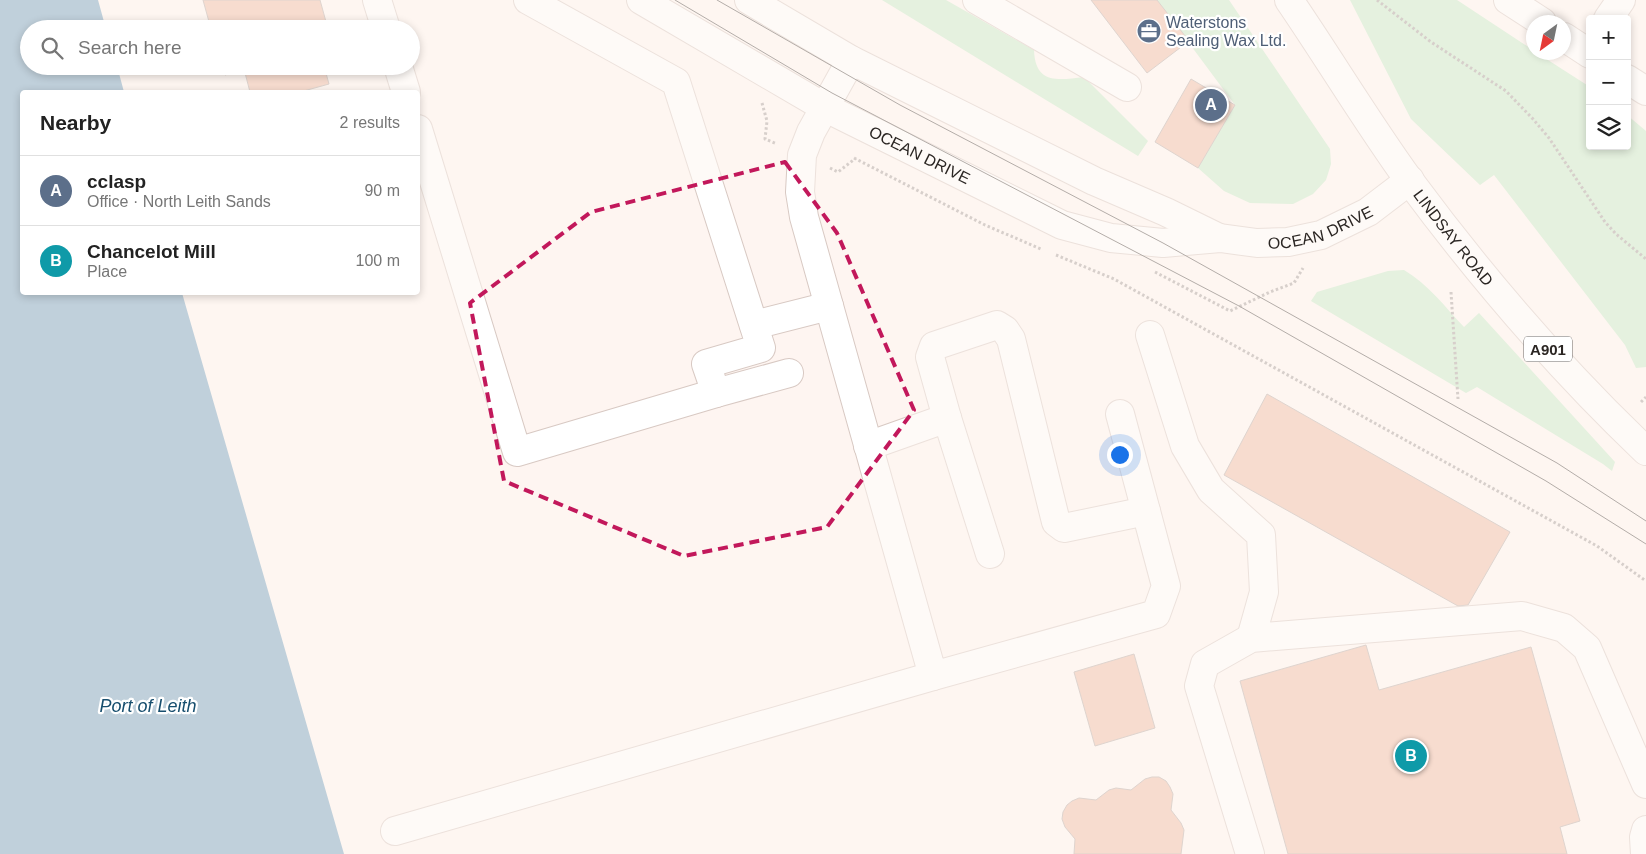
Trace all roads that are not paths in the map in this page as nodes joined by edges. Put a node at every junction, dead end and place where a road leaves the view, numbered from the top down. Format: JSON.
{"nodes":[{"id":1,"x":377,"y":0,"type":"edge"},
{"id":2,"x":528,"y":0,"type":"edge"},
{"id":3,"x":641,"y":0,"type":"edge"},
{"id":4,"x":749,"y":0,"type":"edge"},
{"id":5,"x":977,"y":0,"type":"edge"},
{"id":6,"x":1290,"y":0,"type":"edge"},
{"id":7,"x":1508,"y":0,"type":"edge"},
{"id":8,"x":1621,"y":0,"type":"edge"},
{"id":9,"x":1531,"y":15,"type":"edge"},
{"id":10,"x":1611,"y":15,"type":"edge"},
{"id":11,"x":383,"y":20,"type":"edge"},
{"id":12,"x":850,"y":60,"type":"junction"},
{"id":13,"x":401,"y":75,"type":"edge"},
{"id":14,"x":1631,"y":82,"type":"edge"},
{"id":15,"x":1127,"y":87,"type":"dead end"},
{"id":16,"x":405,"y":90,"type":"edge"},
{"id":17,"x":1646,"y":91,"type":"edge"},
{"id":18,"x":824,"y":107,"type":"junction"},
{"id":19,"x":420,"y":136,"type":"edge"},
{"id":20,"x":1410,"y":180,"type":"junction"},
{"id":21,"x":1220,"y":238,"type":"junction"},
{"id":22,"x":828,"y":306,"type":"junction"},
{"id":23,"x":754,"y":325,"type":"junction"},
{"id":24,"x":1150,"y":335,"type":"dead end"},
{"id":25,"x":789,"y":373,"type":"dead end"},
{"id":26,"x":716,"y":393,"type":"junction"},
{"id":27,"x":1120,"y":414,"type":"dead end"},
{"id":28,"x":947,"y":418,"type":"junction"},
{"id":29,"x":868,"y":446,"type":"junction"},
{"id":30,"x":1646,"y":451,"type":"edge"},
{"id":31,"x":1146,"y":511,"type":"junction"},
{"id":32,"x":990,"y":554,"type":"dead end"},
{"id":33,"x":1251,"y":638,"type":"junction"},
{"id":34,"x":933,"y":676,"type":"junction"},
{"id":35,"x":1646,"y":784,"type":"edge"},
{"id":36,"x":1646,"y":830,"type":"edge"},
{"id":37,"x":395,"y":831,"type":"dead end"},
{"id":38,"x":1250,"y":854,"type":"edge"},
{"id":39,"x":1645,"y":854,"type":"edge"}],
"edges":[{"from":1,"to":11,"type":"street"},
{"from":2,"to":23,"type":"street"},
{"from":3,"to":18,"type":"street","name":"OCEAN DRIVE"},
{"from":4,"to":12,"type":"street","name":"OCEAN DRIVE"},
{"from":5,"to":15,"type":"street"},
{"from":6,"to":20,"type":"street","name":"LINDSAY ROAD","number":"A901"},
{"from":7,"to":9,"type":"street"},
{"from":8,"to":10,"type":"street"},
{"from":12,"to":18,"type":"street"},
{"from":12,"to":21,"type":"street","name":"OCEAN DRIVE"},
{"from":13,"to":16,"type":"street"},
{"from":14,"to":17,"type":"street"},
{"from":18,"to":21,"type":"street","name":"OCEAN DRIVE"},
{"from":18,"to":22,"type":"street"},
{"from":19,"to":26,"type":"street"},
{"from":20,"to":21,"type":"street","name":"OCEAN DRIVE"},
{"from":20,"to":30,"type":"street","name":"LINDSAY ROAD","number":"A901"},
{"from":22,"to":23,"type":"street"},
{"from":22,"to":29,"type":"street"},
{"from":23,"to":26,"type":"street"},
{"from":24,"to":33,"type":"street"},
{"from":25,"to":26,"type":"street"},
{"from":27,"to":31,"type":"street"},
{"from":28,"to":29,"type":"street"},
{"from":28,"to":31,"type":"street"},
{"from":28,"to":32,"type":"street"},
{"from":29,"to":34,"type":"street"},
{"from":31,"to":34,"type":"street"},
{"from":33,"to":35,"type":"street"},
{"from":33,"to":38,"type":"street"},
{"from":34,"to":37,"type":"street"},
{"from":36,"to":39,"type":"street"}]}
